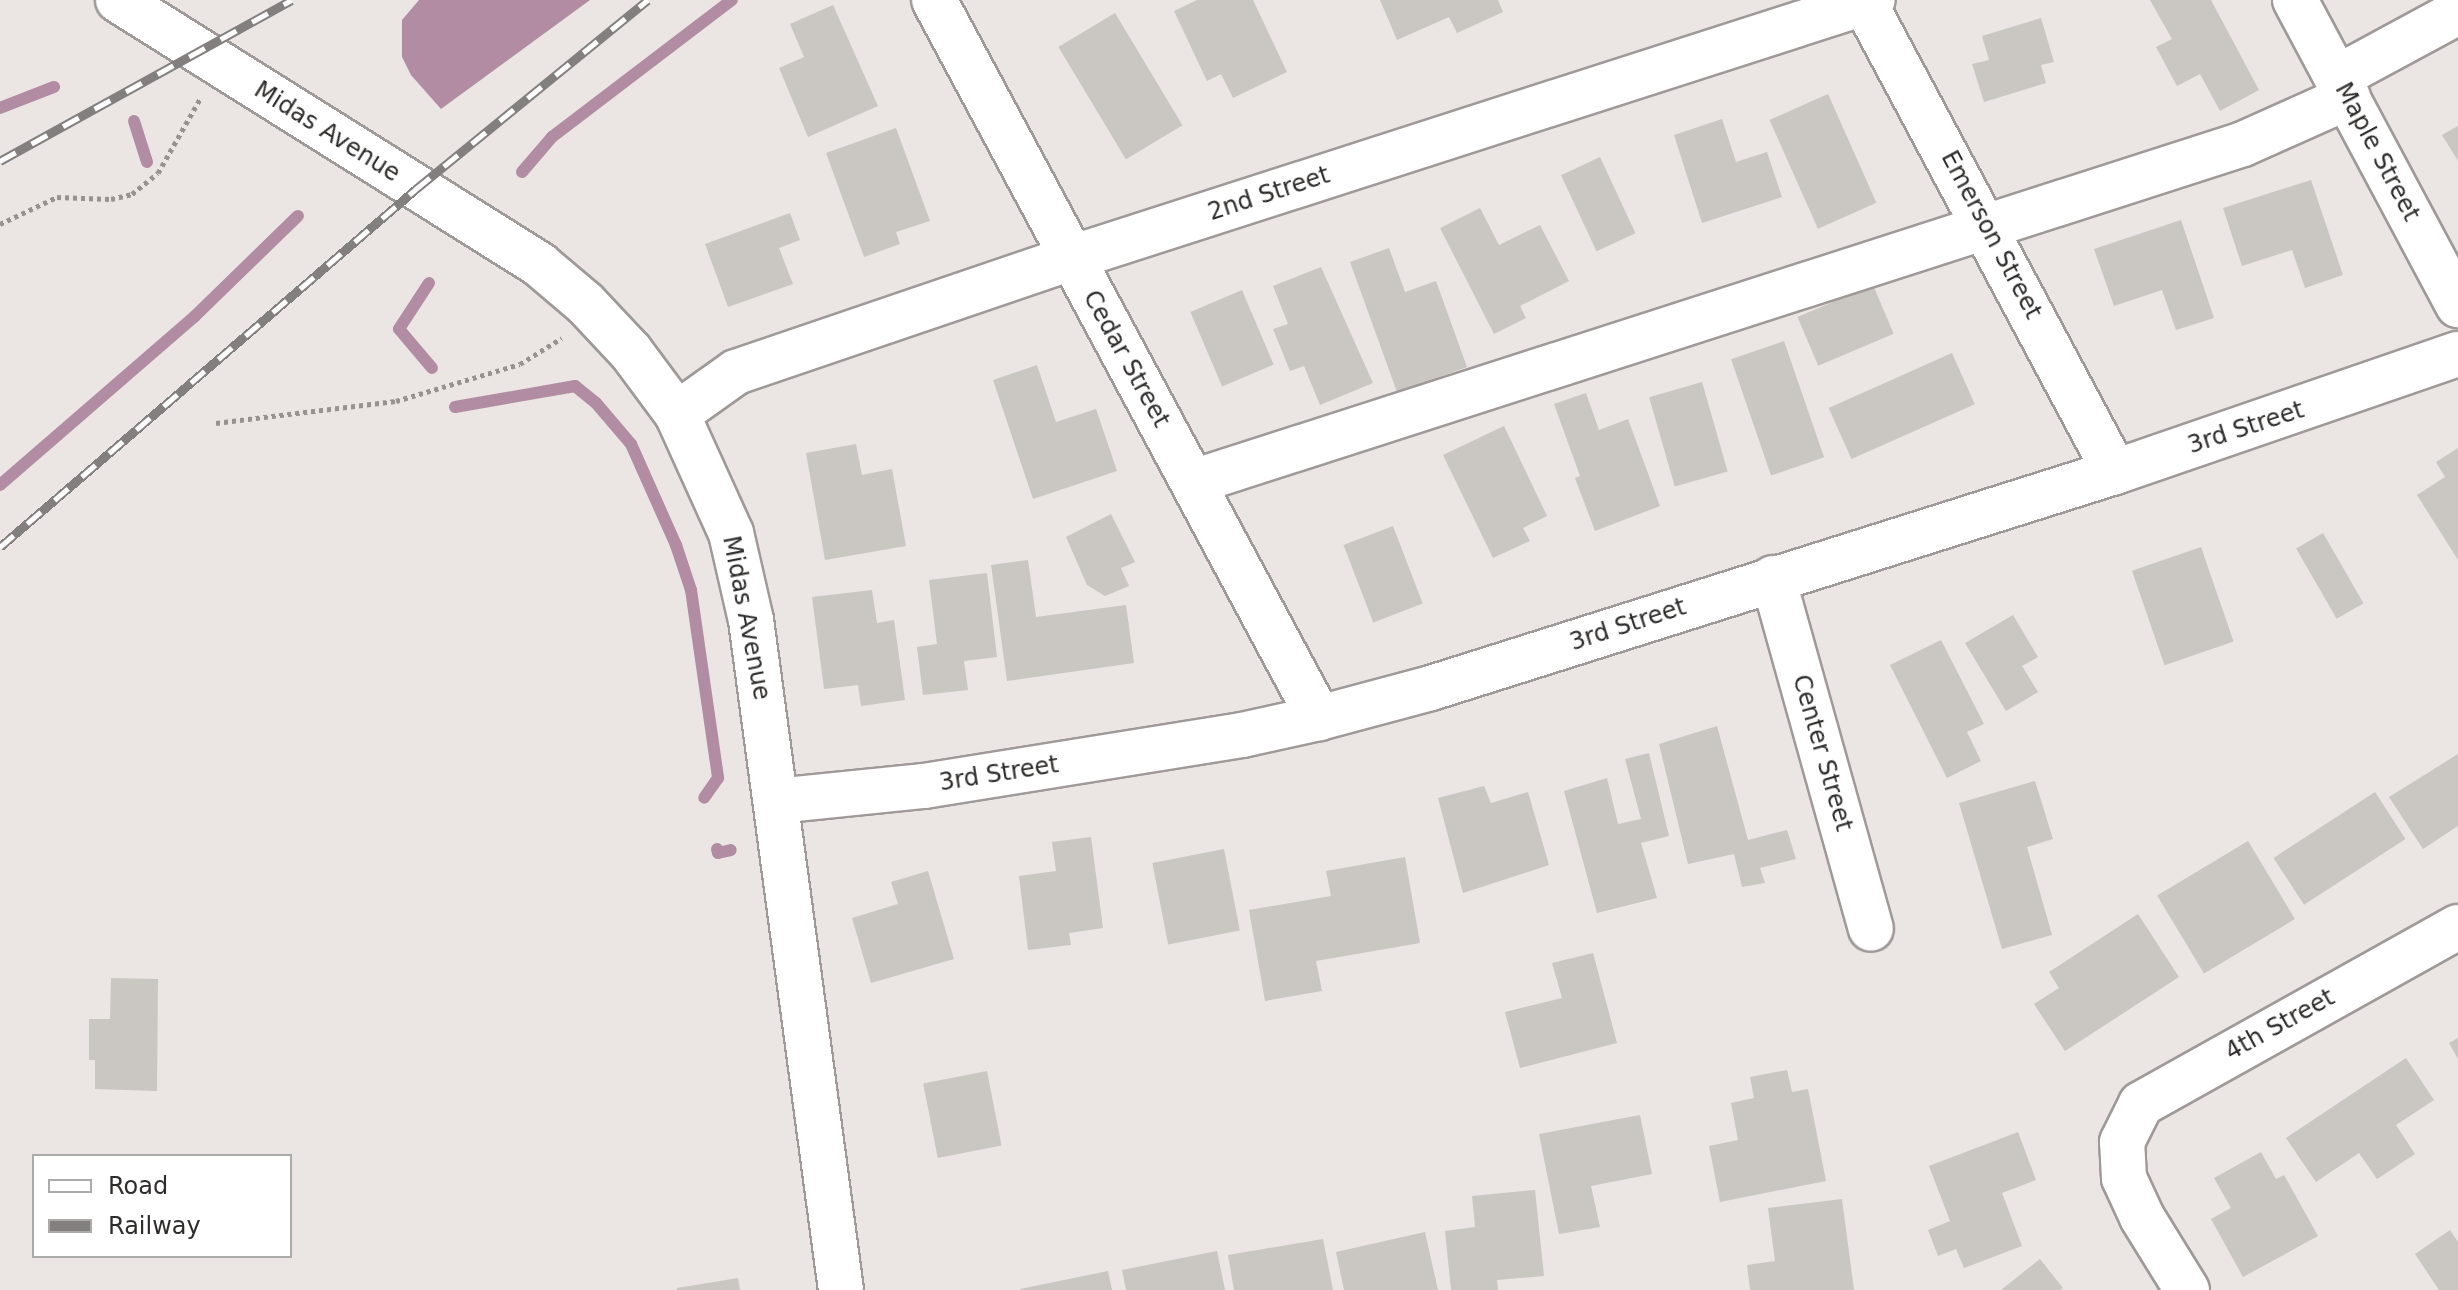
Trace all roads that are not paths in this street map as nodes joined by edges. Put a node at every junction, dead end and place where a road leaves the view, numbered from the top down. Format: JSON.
{"nodes":[{"id":1,"x":118,"y":0,"type":"edge"},
{"id":2,"x":934,"y":0,"type":"edge"},
{"id":3,"x":2295,"y":0,"type":"edge"},
{"id":4,"x":1867,"y":1,"type":"edge"},
{"id":5,"x":2458,"y":12,"type":"edge"},
{"id":6,"x":2343,"y":87,"type":"junction"},
{"id":7,"x":1987,"y":228,"type":"junction"},
{"id":8,"x":1071,"y":258,"type":"junction"},
{"id":9,"x":2458,"y":305,"type":"edge"},
{"id":10,"x":2458,"y":354,"type":"edge"},
{"id":11,"x":677,"y":414,"type":"junction"},
{"id":12,"x":2115,"y":472,"type":"junction"},
{"id":13,"x":1193,"y":482,"type":"junction"},
{"id":14,"x":1773,"y":578,"type":"junction"},
{"id":15,"x":1319,"y":718,"type":"junction"},
{"id":16,"x":776,"y":801,"type":"junction"},
{"id":17,"x":2458,"y":927,"type":"edge"},
{"id":18,"x":1871,"y":929,"type":"dead end"},
{"id":19,"x":841,"y":1290,"type":"edge"},
{"id":20,"x":2187,"y":1290,"type":"edge"}],
"edges":[{"from":1,"to":11,"type":"street","name":"Midas Avenue"},
{"from":2,"to":8,"type":"street","name":"Cedar Street"},
{"from":3,"to":6,"type":"street","name":"Maple Street"},
{"from":4,"to":7,"type":"street","name":"Emerson Street"},
{"from":4,"to":8,"type":"street","name":"2nd Street"},
{"from":5,"to":6,"type":"street"},
{"from":6,"to":7,"type":"street"},
{"from":6,"to":9,"type":"street","name":"Maple Street"},
{"from":7,"to":12,"type":"street","name":"Emerson Street"},
{"from":7,"to":13,"type":"street"},
{"from":8,"to":11,"type":"street","name":"2nd Street"},
{"from":8,"to":13,"type":"street","name":"Cedar Street"},
{"from":10,"to":12,"type":"street","name":"3rd Street"},
{"from":11,"to":16,"type":"street","name":"Midas Avenue"},
{"from":12,"to":14,"type":"street","name":"3rd Street"},
{"from":13,"to":15,"type":"street","name":"Cedar Street"},
{"from":14,"to":15,"type":"street","name":"3rd Street"},
{"from":14,"to":18,"type":"street","name":"Center Street"},
{"from":15,"to":16,"type":"street","name":"3rd Street"},
{"from":16,"to":19,"type":"street","name":"Midas Avenue"},
{"from":17,"to":20,"type":"street","name":"4th Street"}]}
